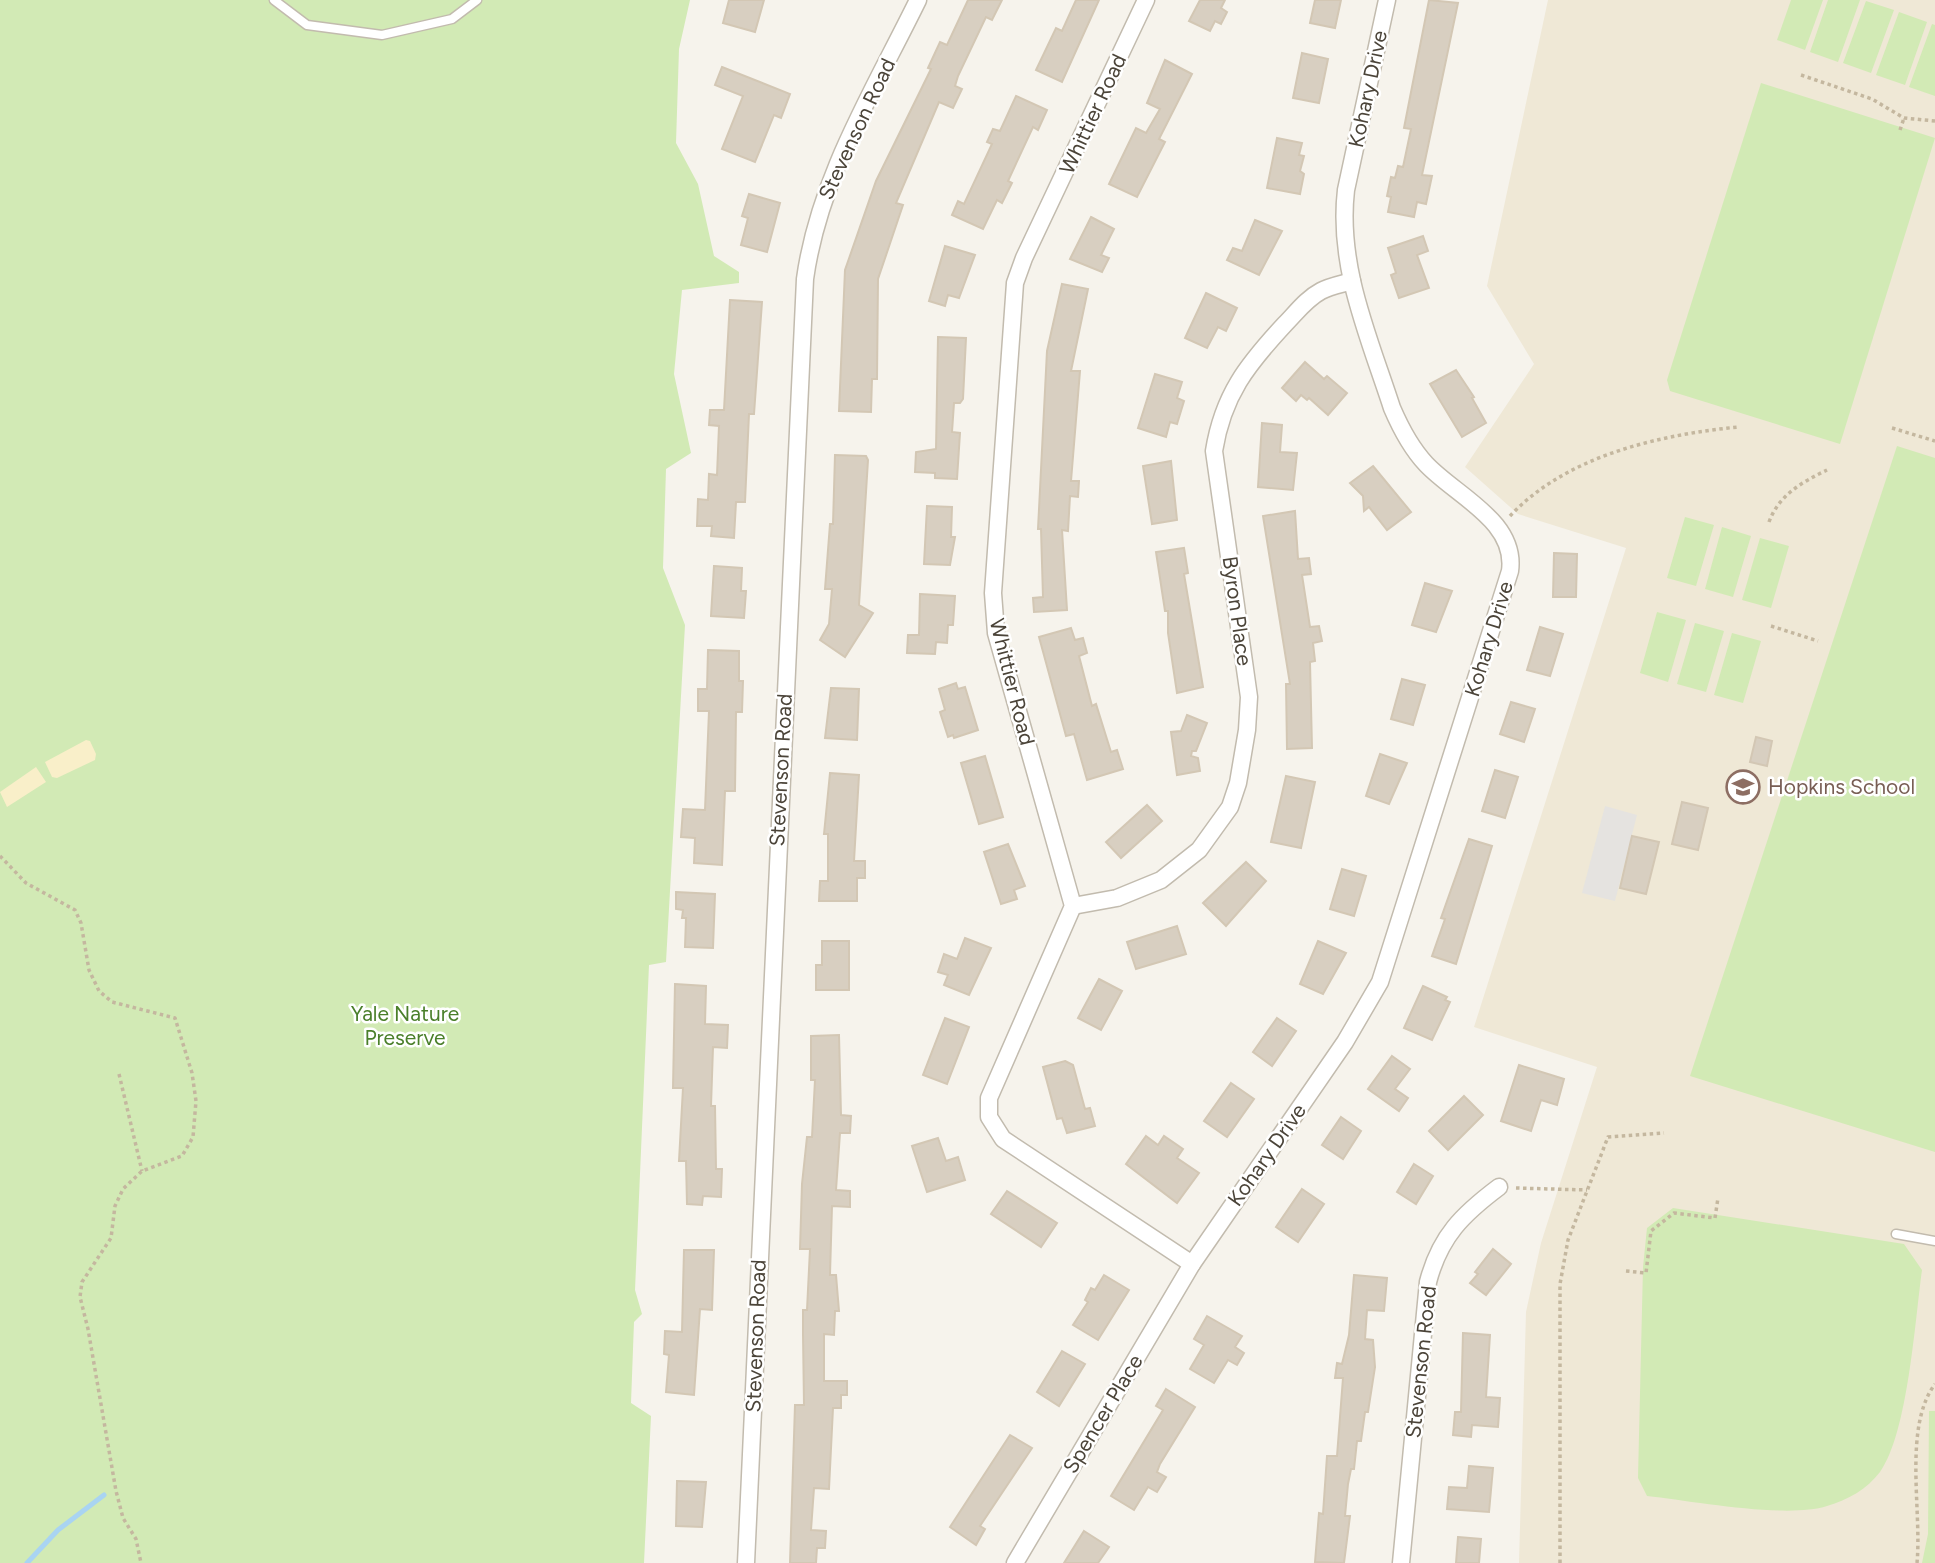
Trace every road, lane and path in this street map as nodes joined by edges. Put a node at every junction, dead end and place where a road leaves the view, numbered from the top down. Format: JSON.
{"nodes":[{"id":1,"x":274,"y":0,"type":"edge"},
{"id":2,"x":477,"y":0,"type":"edge"},
{"id":3,"x":918,"y":0,"type":"edge"},
{"id":4,"x":1146,"y":0,"type":"edge"},
{"id":5,"x":1387,"y":0,"type":"edge"},
{"id":6,"x":1801,"y":75,"type":"dead end"},
{"id":7,"x":1904,"y":118,"type":"junction"},
{"id":8,"x":1935,"y":121,"type":"edge"},
{"id":9,"x":1900,"y":130,"type":"dead end"},
{"id":10,"x":1352,"y":281,"type":"junction"},
{"id":11,"x":1738,"y":428,"type":"dead end"},
{"id":12,"x":1892,"y":428,"type":"dead end"},
{"id":13,"x":1935,"y":441,"type":"edge"},
{"id":14,"x":1827,"y":470,"type":"dead end"},
{"id":15,"x":1769,"y":522,"type":"dead end"},
{"id":16,"x":1499,"y":528,"type":"junction"},
{"id":17,"x":1771,"y":626,"type":"dead end"},
{"id":18,"x":1818,"y":642,"type":"dead end"},
{"id":19,"x":0,"y":856,"type":"edge"},
{"id":20,"x":1073,"y":906,"type":"junction"},
{"id":21,"x":119,"y":1074,"type":"dead end"},
{"id":22,"x":1664,"y":1133,"type":"dead end"},
{"id":23,"x":142,"y":1171,"type":"junction"},
{"id":24,"x":1499,"y":1187,"type":"joint"},
{"id":25,"x":1587,"y":1190,"type":"junction"},
{"id":26,"x":1718,"y":1198,"type":"dead end"},
{"id":27,"x":1896,"y":1234,"type":"dead end"},
{"id":28,"x":1935,"y":1241,"type":"edge"},
{"id":29,"x":1192,"y":1264,"type":"junction"},
{"id":30,"x":1626,"y":1271,"type":"dead end"},
{"id":31,"x":1935,"y":1384,"type":"edge"},
{"id":32,"x":141,"y":1563,"type":"edge"},
{"id":33,"x":746,"y":1563,"type":"edge"},
{"id":34,"x":1015,"y":1563,"type":"edge"},
{"id":35,"x":1401,"y":1563,"type":"edge"},
{"id":36,"x":1560,"y":1563,"type":"edge"},
{"id":37,"x":1917,"y":1563,"type":"edge"}],
"edges":[{"from":1,"to":2,"type":"lane"},
{"from":3,"to":33,"type":"street","name":"Stevenson Road"},
{"from":4,"to":20,"type":"street","name":"Whittier Road"},
{"from":5,"to":10,"type":"street","name":"Kohary Drive"},
{"from":6,"to":7,"type":"path"},
{"from":7,"to":8,"type":"path"},
{"from":7,"to":9,"type":"path"},
{"from":10,"to":16,"type":"street","name":"Kohary Drive"},
{"from":10,"to":20,"type":"street","name":"Byron Place"},
{"from":11,"to":16,"type":"path"},
{"from":12,"to":13,"type":"path"},
{"from":14,"to":15,"type":"path"},
{"from":16,"to":29,"type":"street","name":"Kohary Drive"},
{"from":17,"to":18,"type":"path"},
{"from":19,"to":23,"type":"path"},
{"from":20,"to":29,"type":"street"},
{"from":21,"to":23,"type":"path"},
{"from":22,"to":25,"type":"path"},
{"from":23,"to":32,"type":"path"},
{"from":24,"to":25,"type":"path"},
{"from":24,"to":35,"type":"street","name":"Stevenson Road"},
{"from":25,"to":36,"type":"path"},
{"from":26,"to":30,"type":"path"},
{"from":27,"to":28,"type":"lane"},
{"from":29,"to":34,"type":"street","name":"Spencer Place"},
{"from":31,"to":37,"type":"path"}]}
